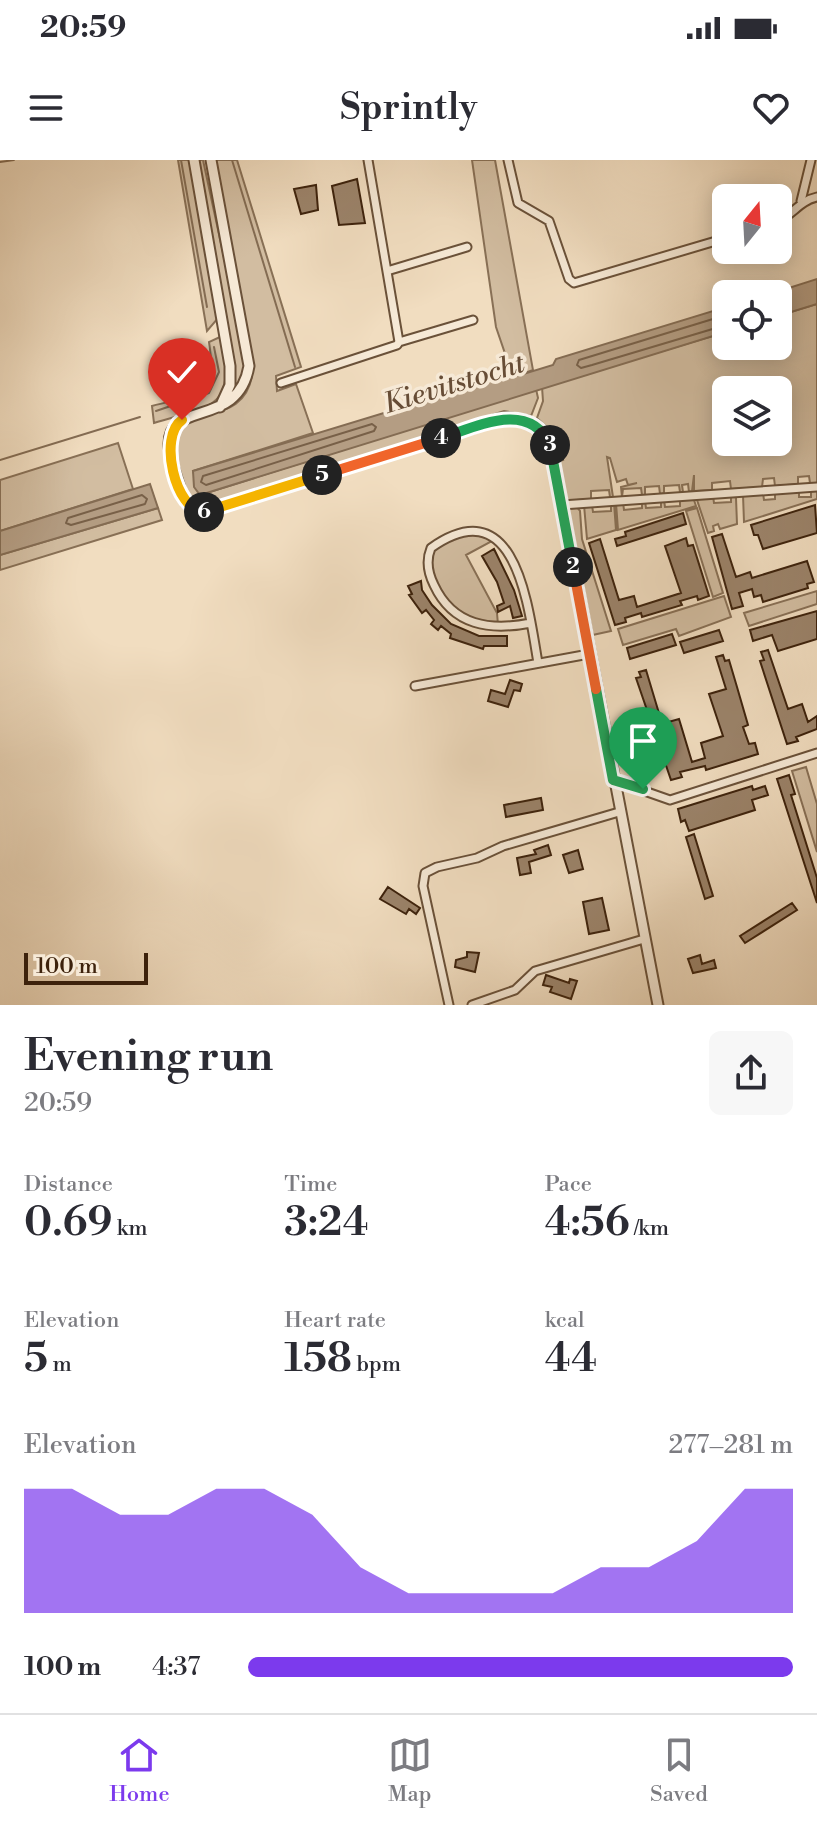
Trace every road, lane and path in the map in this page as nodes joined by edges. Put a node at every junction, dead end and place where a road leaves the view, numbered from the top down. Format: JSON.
{"nodes":[{"id":1,"x":194,"y":160,"type":"edge"},
{"id":2,"x":211,"y":160,"type":"edge"},
{"id":3,"x":368,"y":160,"type":"edge"},
{"id":4,"x":508,"y":160,"type":"edge"},
{"id":5,"x":811,"y":160,"type":"edge"},
{"id":6,"x":817,"y":197,"type":"edge"},
{"id":7,"x":801,"y":201,"type":"junction"},
{"id":8,"x":792,"y":213,"type":"edge"},
{"id":9,"x":712,"y":242,"type":"edge"},
{"id":10,"x":467,"y":247,"type":"dead end"},
{"id":11,"x":387,"y":271,"type":"junction"},
{"id":12,"x":473,"y":320,"type":"dead end"},
{"id":13,"x":399,"y":342,"type":"junction"},
{"id":14,"x":281,"y":383,"type":"dead end"},
{"id":15,"x":220,"y":407,"type":"junction"},
{"id":16,"x":817,"y":487,"type":"edge"},
{"id":17,"x":562,"y":505,"type":"junction"},
{"id":18,"x":531,"y":623,"type":"junction"},
{"id":19,"x":589,"y":654,"type":"junction"},
{"id":20,"x":538,"y":663,"type":"junction"},
{"id":21,"x":415,"y":686,"type":"dead end"},
{"id":22,"x":817,"y":753,"type":"edge"},
{"id":23,"x":613,"y":780,"type":"junction"},
{"id":24,"x":619,"y":812,"type":"junction"},
{"id":25,"x":644,"y":939,"type":"junction"},
{"id":26,"x":449,"y":1005,"type":"edge"},
{"id":27,"x":472,"y":1005,"type":"edge"},
{"id":28,"x":658,"y":1005,"type":"edge"}],
"edges":[{"from":1,"to":15,"type":"street"},
{"from":2,"to":15,"type":"street"},
{"from":3,"to":11,"type":"street"},
{"from":4,"to":9,"type":"street"},
{"from":5,"to":7,"type":"street"},
{"from":6,"to":7,"type":"street"},
{"from":7,"to":8,"type":"street"},
{"from":10,"to":11,"type":"street"},
{"from":11,"to":13,"type":"street"},
{"from":12,"to":13,"type":"street"},
{"from":13,"to":14,"type":"street"},
{"from":15,"to":17,"type":"street"},
{"from":16,"to":17,"type":"street"},
{"from":17,"to":19,"type":"street"},
{"from":18,"to":18,"type":"street"},
{"from":18,"to":20,"type":"street"},
{"from":19,"to":20,"type":"street"},
{"from":19,"to":23,"type":"street"},
{"from":20,"to":21,"type":"street"},
{"from":22,"to":23,"type":"street"},
{"from":23,"to":24,"type":"street"},
{"from":24,"to":25,"type":"street"},
{"from":24,"to":26,"type":"street"},
{"from":25,"to":27,"type":"street"},
{"from":25,"to":28,"type":"street"}]}
